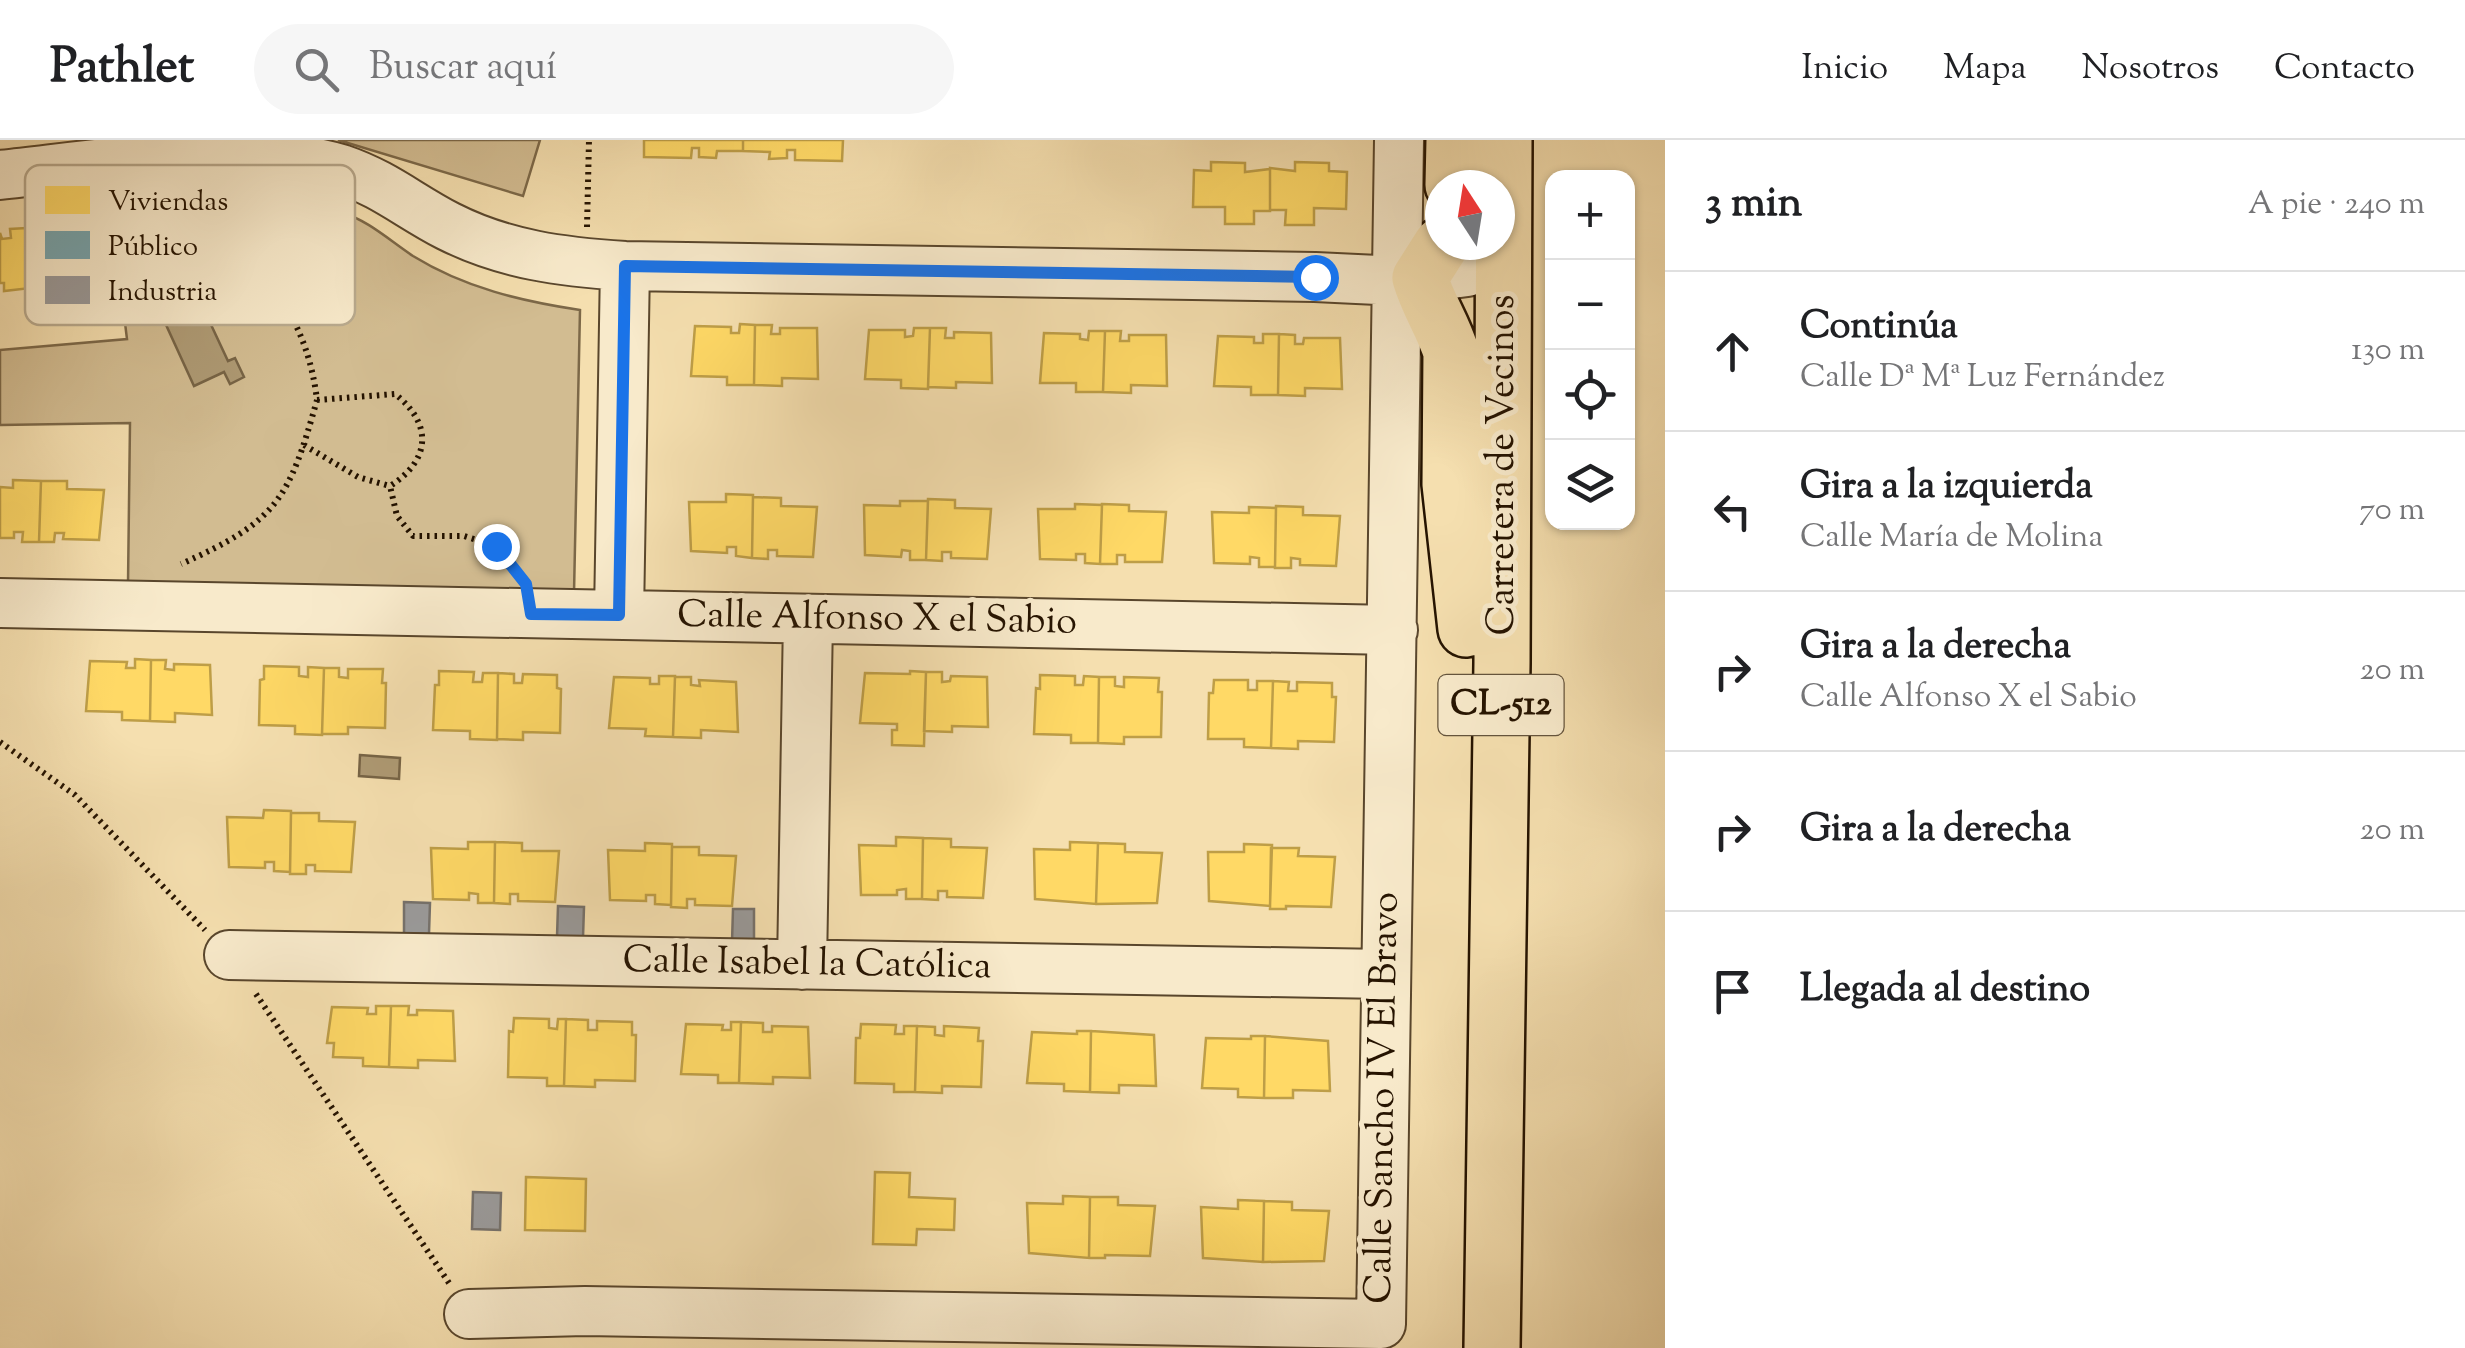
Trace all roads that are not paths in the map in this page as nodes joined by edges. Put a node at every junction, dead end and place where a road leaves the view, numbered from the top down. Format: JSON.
{"nodes":[{"id":1,"x":1399,"y":140,"type":"edge"},
{"id":2,"x":1454,"y":140,"type":"edge"},
{"id":3,"x":1466,"y":140,"type":"edge"},
{"id":4,"x":1493,"y":140,"type":"edge"},
{"id":5,"x":1504,"y":140,"type":"edge"},
{"id":6,"x":86,"y":165,"type":"edge"},
{"id":7,"x":323,"y":165,"type":"edge"},
{"id":8,"x":1453,"y":170,"type":"edge"},
{"id":9,"x":1466,"y":170,"type":"edge"},
{"id":10,"x":1492,"y":170,"type":"edge"},
{"id":11,"x":25,"y":171,"type":"edge"},
{"id":12,"x":0,"y":174,"type":"edge"},
{"id":13,"x":355,"y":175,"type":"edge"},
{"id":14,"x":1447,"y":261,"type":"edge"},
{"id":15,"x":606,"y":265,"type":"junction"},
{"id":16,"x":0,"y":603,"type":"edge"},
{"id":17,"x":619,"y":615,"type":"junction"},
{"id":18,"x":808,"y":619,"type":"junction"},
{"id":19,"x":1394,"y":630,"type":"junction"},
{"id":20,"x":1484,"y":646,"type":"junction"},
{"id":21,"x":229,"y":955,"type":"road end"},
{"id":22,"x":802,"y":964,"type":"junction"},
{"id":23,"x":1385,"y":974,"type":"junction"},
{"id":24,"x":469,"y":1314,"type":"road end"},
{"id":25,"x":1492,"y":1348,"type":"edge"}],
"edges":[{"from":1,"to":14,"type":"street","name":"Calle Sancho IV El Bravo"},
{"from":2,"to":8,"type":"main road"},
{"from":3,"to":9,"type":"main road"},
{"from":4,"to":10,"type":"main road"},
{"from":5,"to":20,"type":"main road","name":"Carretera de Vecinos","number":"CL-512"},
{"from":6,"to":7,"type":"street"},
{"from":11,"to":12,"type":"street"},
{"from":13,"to":15,"type":"street"},
{"from":14,"to":15,"type":"street"},
{"from":14,"to":19,"type":"street","name":"Calle Sancho IV El Bravo"},
{"from":14,"to":20,"type":"main road"},
{"from":15,"to":17,"type":"street"},
{"from":16,"to":17,"type":"street","name":"Calle Alfonso X el Sabio"},
{"from":17,"to":18,"type":"street","name":"Calle Alfonso X el Sabio"},
{"from":18,"to":19,"type":"street","name":"Calle Alfonso X el Sabio"},
{"from":18,"to":22,"type":"street"},
{"from":19,"to":23,"type":"street","name":"Calle Sancho IV El Bravo"},
{"from":20,"to":25,"type":"main road","name":"Carretera de Vecinos","number":"CL-512"},
{"from":21,"to":22,"type":"street","name":"Calle Isabel la Católica"},
{"from":22,"to":23,"type":"street","name":"Calle Isabel la Católica"},
{"from":23,"to":24,"type":"street","name":"Calle Sancho IV El Bravo"}]}
